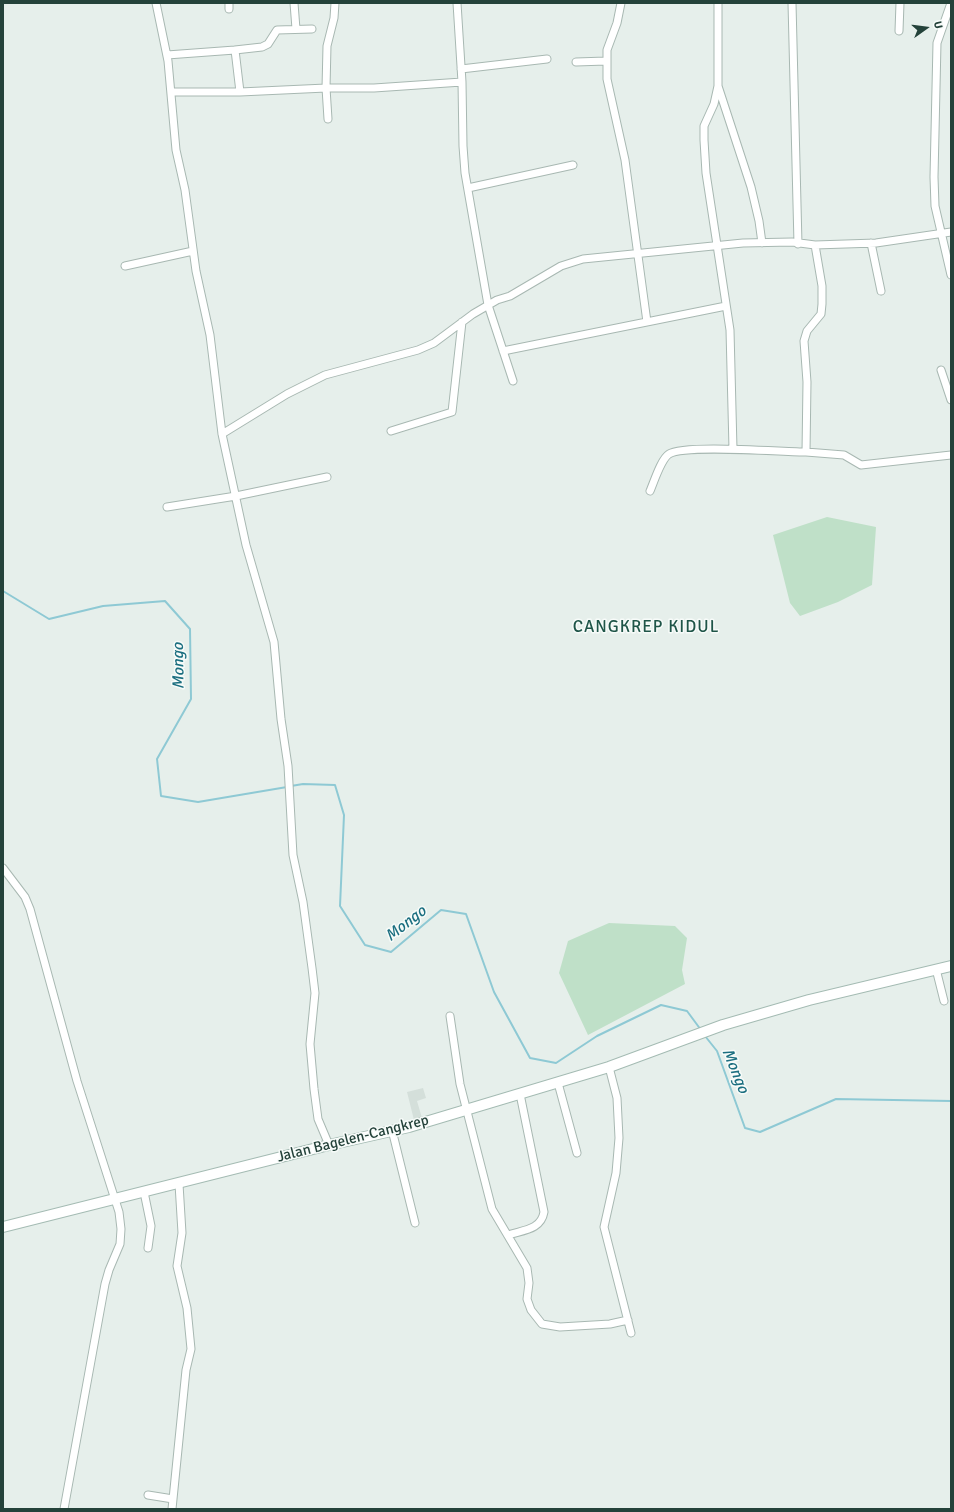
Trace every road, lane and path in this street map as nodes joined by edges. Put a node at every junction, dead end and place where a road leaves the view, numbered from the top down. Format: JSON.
{"nodes":[{"id":1,"x":156,"y":3,"type":"edge"},
{"id":2,"x":294,"y":3,"type":"edge"},
{"id":3,"x":335,"y":3,"type":"edge"},
{"id":4,"x":458,"y":3,"type":"edge"},
{"id":5,"x":621,"y":3,"type":"edge"},
{"id":6,"x":718,"y":3,"type":"edge"},
{"id":7,"x":792,"y":3,"type":"edge"},
{"id":8,"x":900,"y":3,"type":"edge"},
{"id":9,"x":951,"y":3,"type":"edge"},
{"id":10,"x":948,"y":22,"type":"edge"},
{"id":11,"x":296,"y":29,"type":"junction"},
{"id":12,"x":312,"y":29,"type":"dead end"},
{"id":13,"x":899,"y":31,"type":"dead end"},
{"id":14,"x":235,"y":50,"type":"junction"},
{"id":15,"x":167,"y":55,"type":"junction"},
{"id":16,"x":547,"y":60,"type":"dead end"},
{"id":17,"x":606,"y":61,"type":"junction"},
{"id":18,"x":576,"y":62,"type":"dead end"},
{"id":19,"x":461,"y":70,"type":"junction"},
{"id":20,"x":462,"y":82,"type":"junction"},
{"id":21,"x":718,"y":86,"type":"junction"},
{"id":22,"x":326,"y":88,"type":"junction"},
{"id":23,"x":171,"y":92,"type":"junction"},
{"id":24,"x":240,"y":92,"type":"junction"},
{"id":25,"x":328,"y":119,"type":"dead end"},
{"id":26,"x":573,"y":165,"type":"dead end"},
{"id":27,"x":468,"y":188,"type":"junction"},
{"id":28,"x":951,"y":232,"type":"edge"},
{"id":29,"x":941,"y":234,"type":"junction"},
{"id":30,"x":762,"y":243,"type":"junction"},
{"id":31,"x":872,"y":243,"type":"junction"},
{"id":32,"x":798,"y":244,"type":"junction"},
{"id":33,"x":718,"y":245,"type":"junction"},
{"id":34,"x":815,"y":245,"type":"junction"},
{"id":35,"x":194,"y":251,"type":"junction"},
{"id":36,"x":638,"y":253,"type":"junction"},
{"id":37,"x":125,"y":266,"type":"dead end"},
{"id":38,"x":951,"y":275,"type":"edge"},
{"id":39,"x":881,"y":291,"type":"dead end"},
{"id":40,"x":488,"y":305,"type":"junction"},
{"id":41,"x":726,"y":306,"type":"junction"},
{"id":42,"x":462,"y":322,"type":"junction"},
{"id":43,"x":647,"y":322,"type":"junction"},
{"id":44,"x":503,"y":351,"type":"junction"},
{"id":45,"x":941,"y":370,"type":"dead end"},
{"id":46,"x":513,"y":381,"type":"dead end"},
{"id":47,"x":951,"y":400,"type":"edge"},
{"id":48,"x":391,"y":431,"type":"dead end"},
{"id":49,"x":222,"y":434,"type":"junction"},
{"id":50,"x":733,"y":450,"type":"junction"},
{"id":51,"x":806,"y":452,"type":"junction"},
{"id":52,"x":951,"y":456,"type":"edge"},
{"id":53,"x":327,"y":477,"type":"dead end"},
{"id":54,"x":650,"y":492,"type":"dead end"},
{"id":55,"x":236,"y":496,"type":"junction"},
{"id":56,"x":167,"y":507,"type":"dead end"},
{"id":57,"x":3,"y":868,"type":"edge"},
{"id":58,"x":951,"y":966,"type":"edge"},
{"id":59,"x":936,"y":969,"type":"junction"},
{"id":60,"x":944,"y":1001,"type":"dead end"},
{"id":61,"x":450,"y":1016,"type":"dead end"},
{"id":62,"x":609,"y":1067,"type":"junction"},
{"id":63,"x":558,"y":1083,"type":"junction"},
{"id":64,"x":520,"y":1094,"type":"junction"},
{"id":65,"x":467,"y":1110,"type":"junction"},
{"id":66,"x":392,"y":1130,"type":"junction"},
{"id":67,"x":329,"y":1145,"type":"junction"},
{"id":68,"x":577,"y":1153,"type":"dead end"},
{"id":69,"x":179,"y":1184,"type":"junction"},
{"id":70,"x":144,"y":1192,"type":"junction"},
{"id":71,"x":114,"y":1199,"type":"junction"},
{"id":72,"x":415,"y":1223,"type":"dead end"},
{"id":73,"x":3,"y":1227,"type":"edge"},
{"id":74,"x":508,"y":1235,"type":"junction"},
{"id":75,"x":148,"y":1248,"type":"dead end"},
{"id":76,"x":628,"y":1320,"type":"junction"},
{"id":77,"x":631,"y":1333,"type":"dead end"},
{"id":78,"x":148,"y":1495,"type":"dead end"},
{"id":79,"x":173,"y":1499,"type":"junction"},
{"id":80,"x":64,"y":1509,"type":"edge"},
{"id":81,"x":172,"y":1509,"type":"edge"}],
"edges":[{"from":1,"to":15,"type":"street"},
{"from":2,"to":11,"type":"street"},
{"from":3,"to":22,"type":"street"},
{"from":4,"to":19,"type":"street"},
{"from":5,"to":17,"type":"street"},
{"from":6,"to":21,"type":"street"},
{"from":7,"to":32,"type":"street"},
{"from":8,"to":13,"type":"street"},
{"from":9,"to":10,"type":"street"},
{"from":10,"to":29,"type":"street"},
{"from":11,"to":12,"type":"street"},
{"from":11,"to":14,"type":"street"},
{"from":14,"to":15,"type":"street"},
{"from":14,"to":24,"type":"street"},
{"from":15,"to":23,"type":"street"},
{"from":16,"to":19,"type":"street"},
{"from":17,"to":18,"type":"street"},
{"from":17,"to":36,"type":"street"},
{"from":19,"to":20,"type":"street"},
{"from":20,"to":22,"type":"street"},
{"from":20,"to":27,"type":"street"},
{"from":21,"to":30,"type":"street"},
{"from":21,"to":33,"type":"street"},
{"from":22,"to":24,"type":"street"},
{"from":22,"to":25,"type":"street"},
{"from":23,"to":24,"type":"street"},
{"from":23,"to":35,"type":"street"},
{"from":26,"to":27,"type":"street"},
{"from":27,"to":40,"type":"street"},
{"from":28,"to":29,"type":"street"},
{"from":29,"to":31,"type":"street"},
{"from":29,"to":38,"type":"street"},
{"from":30,"to":32,"type":"street"},
{"from":30,"to":33,"type":"street"},
{"from":31,"to":34,"type":"street"},
{"from":31,"to":39,"type":"street"},
{"from":32,"to":34,"type":"street"},
{"from":33,"to":36,"type":"street"},
{"from":33,"to":41,"type":"street"},
{"from":34,"to":51,"type":"street"},
{"from":35,"to":37,"type":"street"},
{"from":35,"to":49,"type":"street"},
{"from":36,"to":40,"type":"street"},
{"from":36,"to":43,"type":"street"},
{"from":40,"to":42,"type":"street"},
{"from":40,"to":44,"type":"street"},
{"from":41,"to":43,"type":"street"},
{"from":41,"to":50,"type":"street"},
{"from":42,"to":48,"type":"street"},
{"from":42,"to":49,"type":"street"},
{"from":43,"to":44,"type":"street"},
{"from":44,"to":46,"type":"street"},
{"from":45,"to":47,"type":"street"},
{"from":49,"to":55,"type":"street"},
{"from":50,"to":51,"type":"street"},
{"from":50,"to":54,"type":"street"},
{"from":51,"to":52,"type":"street"},
{"from":53,"to":55,"type":"street"},
{"from":55,"to":56,"type":"street"},
{"from":55,"to":67,"type":"street"},
{"from":57,"to":71,"type":"street"},
{"from":58,"to":59,"type":"main road","name":"Jalan Bagelen-Cangkrep"},
{"from":59,"to":60,"type":"street"},
{"from":59,"to":62,"type":"main road","name":"Jalan Bagelen-Cangkrep"},
{"from":61,"to":65,"type":"street"},
{"from":62,"to":63,"type":"main road","name":"Jalan Bagelen-Cangkrep"},
{"from":62,"to":76,"type":"street"},
{"from":63,"to":64,"type":"main road","name":"Jalan Bagelen-Cangkrep"},
{"from":63,"to":68,"type":"street"},
{"from":64,"to":65,"type":"main road","name":"Jalan Bagelen-Cangkrep"},
{"from":64,"to":74,"type":"street"},
{"from":65,"to":66,"type":"main road","name":"Jalan Bagelen-Cangkrep"},
{"from":65,"to":74,"type":"street"},
{"from":66,"to":67,"type":"main road","name":"Jalan Bagelen-Cangkrep"},
{"from":66,"to":72,"type":"street"},
{"from":67,"to":69,"type":"main road","name":"Jalan Bagelen-Cangkrep"},
{"from":69,"to":70,"type":"main road","name":"Jalan Bagelen-Cangkrep"},
{"from":69,"to":79,"type":"street"},
{"from":70,"to":71,"type":"main road","name":"Jalan Bagelen-Cangkrep"},
{"from":70,"to":75,"type":"street"},
{"from":71,"to":73,"type":"main road","name":"Jalan Bagelen-Cangkrep"},
{"from":71,"to":80,"type":"street"},
{"from":74,"to":76,"type":"street"},
{"from":76,"to":77,"type":"street"},
{"from":78,"to":79,"type":"street"},
{"from":79,"to":81,"type":"street"}]}
